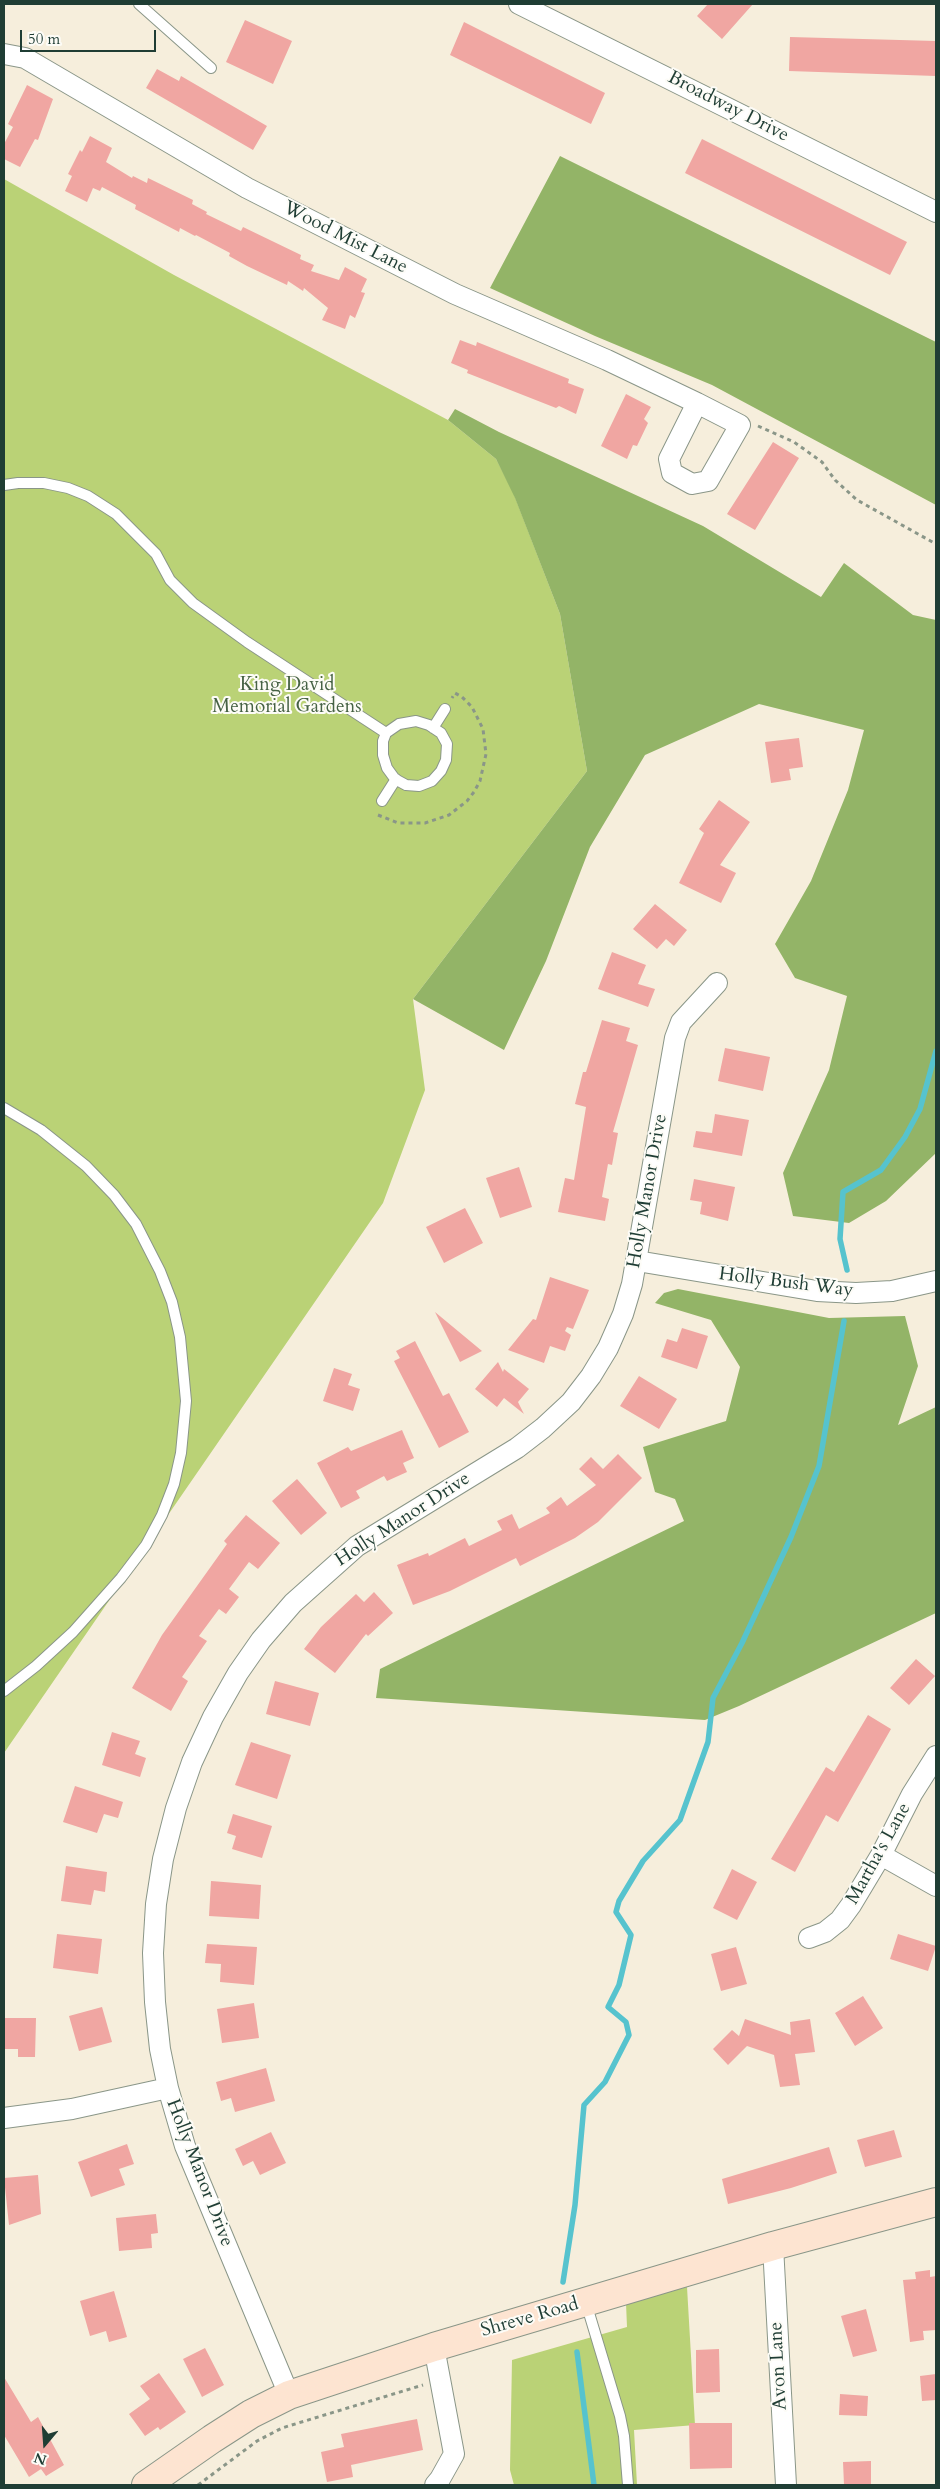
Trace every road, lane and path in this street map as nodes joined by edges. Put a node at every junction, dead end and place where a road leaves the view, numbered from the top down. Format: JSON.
{"nodes":[{"id":1,"x":139,"y":4,"type":"edge"},
{"id":2,"x":519,"y":4,"type":"edge"},
{"id":3,"x":4,"y":54,"type":"edge"},
{"id":4,"x":211,"y":68,"type":"dead end"},
{"id":5,"x":936,"y":212,"type":"edge"},
{"id":6,"x":697,"y":403,"type":"junction"},
{"id":7,"x":740,"y":425,"type":"junction"},
{"id":8,"x":4,"y":485,"type":"edge"},
{"id":9,"x":936,"y":544,"type":"edge"},
{"id":10,"x":445,"y":709,"type":"dead end"},
{"id":11,"x":433,"y":728,"type":"junction"},
{"id":12,"x":386,"y":733,"type":"junction"},
{"id":13,"x":396,"y":779,"type":"junction"},
{"id":14,"x":382,"y":801,"type":"dead end"},
{"id":15,"x":717,"y":983,"type":"dead end"},
{"id":16,"x":4,"y":1108,"type":"edge"},
{"id":17,"x":636,"y":1260,"type":"junction"},
{"id":18,"x":936,"y":1281,"type":"edge"},
{"id":19,"x":4,"y":1691,"type":"edge"},
{"id":20,"x":936,"y":1756,"type":"edge"},
{"id":21,"x":880,"y":1855,"type":"junction"},
{"id":22,"x":936,"y":1886,"type":"edge"},
{"id":23,"x":809,"y":1938,"type":"dead end"},
{"id":24,"x":168,"y":2088,"type":"junction"},
{"id":25,"x":4,"y":2118,"type":"edge"},
{"id":26,"x":936,"y":2202,"type":"edge"},
{"id":27,"x":773,"y":2246,"type":"junction"},
{"id":28,"x":586,"y":2302,"type":"junction"},
{"id":29,"x":434,"y":2347,"type":"junction"},
{"id":30,"x":440,"y":2380,"type":"junction"},
{"id":31,"x":289,"y":2396,"type":"junction"},
{"id":32,"x":146,"y":2485,"type":"edge"},
{"id":33,"x":198,"y":2485,"type":"edge"},
{"id":34,"x":435,"y":2485,"type":"edge"},
{"id":35,"x":628,"y":2485,"type":"edge"},
{"id":36,"x":786,"y":2485,"type":"edge"}],
"edges":[{"from":1,"to":4,"type":"lane"},
{"from":2,"to":5,"type":"street","name":"Broadway Drive"},
{"from":3,"to":6,"type":"street","name":"Wood Mist Lane"},
{"from":6,"to":7,"type":"street","name":"Wood Mist Lane"},
{"from":6,"to":7,"type":"street"},
{"from":7,"to":9,"type":"path"},
{"from":8,"to":12,"type":"lane"},
{"from":10,"to":11,"type":"lane"},
{"from":11,"to":12,"type":"lane"},
{"from":11,"to":13,"type":"lane"},
{"from":12,"to":13,"type":"lane"},
{"from":13,"to":14,"type":"lane"},
{"from":15,"to":17,"type":"street","name":"Holly Manor Drive"},
{"from":16,"to":19,"type":"lane"},
{"from":17,"to":18,"type":"street","name":"Holly Bush Way"},
{"from":17,"to":24,"type":"street","name":"Holly Manor Drive"},
{"from":20,"to":21,"type":"street","name":"Martha's Lane"},
{"from":21,"to":22,"type":"street"},
{"from":21,"to":23,"type":"street","name":"Martha's Lane"},
{"from":24,"to":25,"type":"street"},
{"from":24,"to":31,"type":"street","name":"Holly Manor Drive"},
{"from":26,"to":27,"type":"main road","name":"Shreve Road"},
{"from":27,"to":28,"type":"main road","name":"Shreve Road"},
{"from":27,"to":36,"type":"street","name":"Avon Lane"},
{"from":28,"to":29,"type":"main road","name":"Shreve Road"},
{"from":28,"to":35,"type":"lane"},
{"from":29,"to":30,"type":"street"},
{"from":29,"to":31,"type":"main road","name":"Shreve Road"},
{"from":30,"to":33,"type":"path"},
{"from":30,"to":34,"type":"street"},
{"from":31,"to":32,"type":"main road","name":"Shreve Road"}]}
